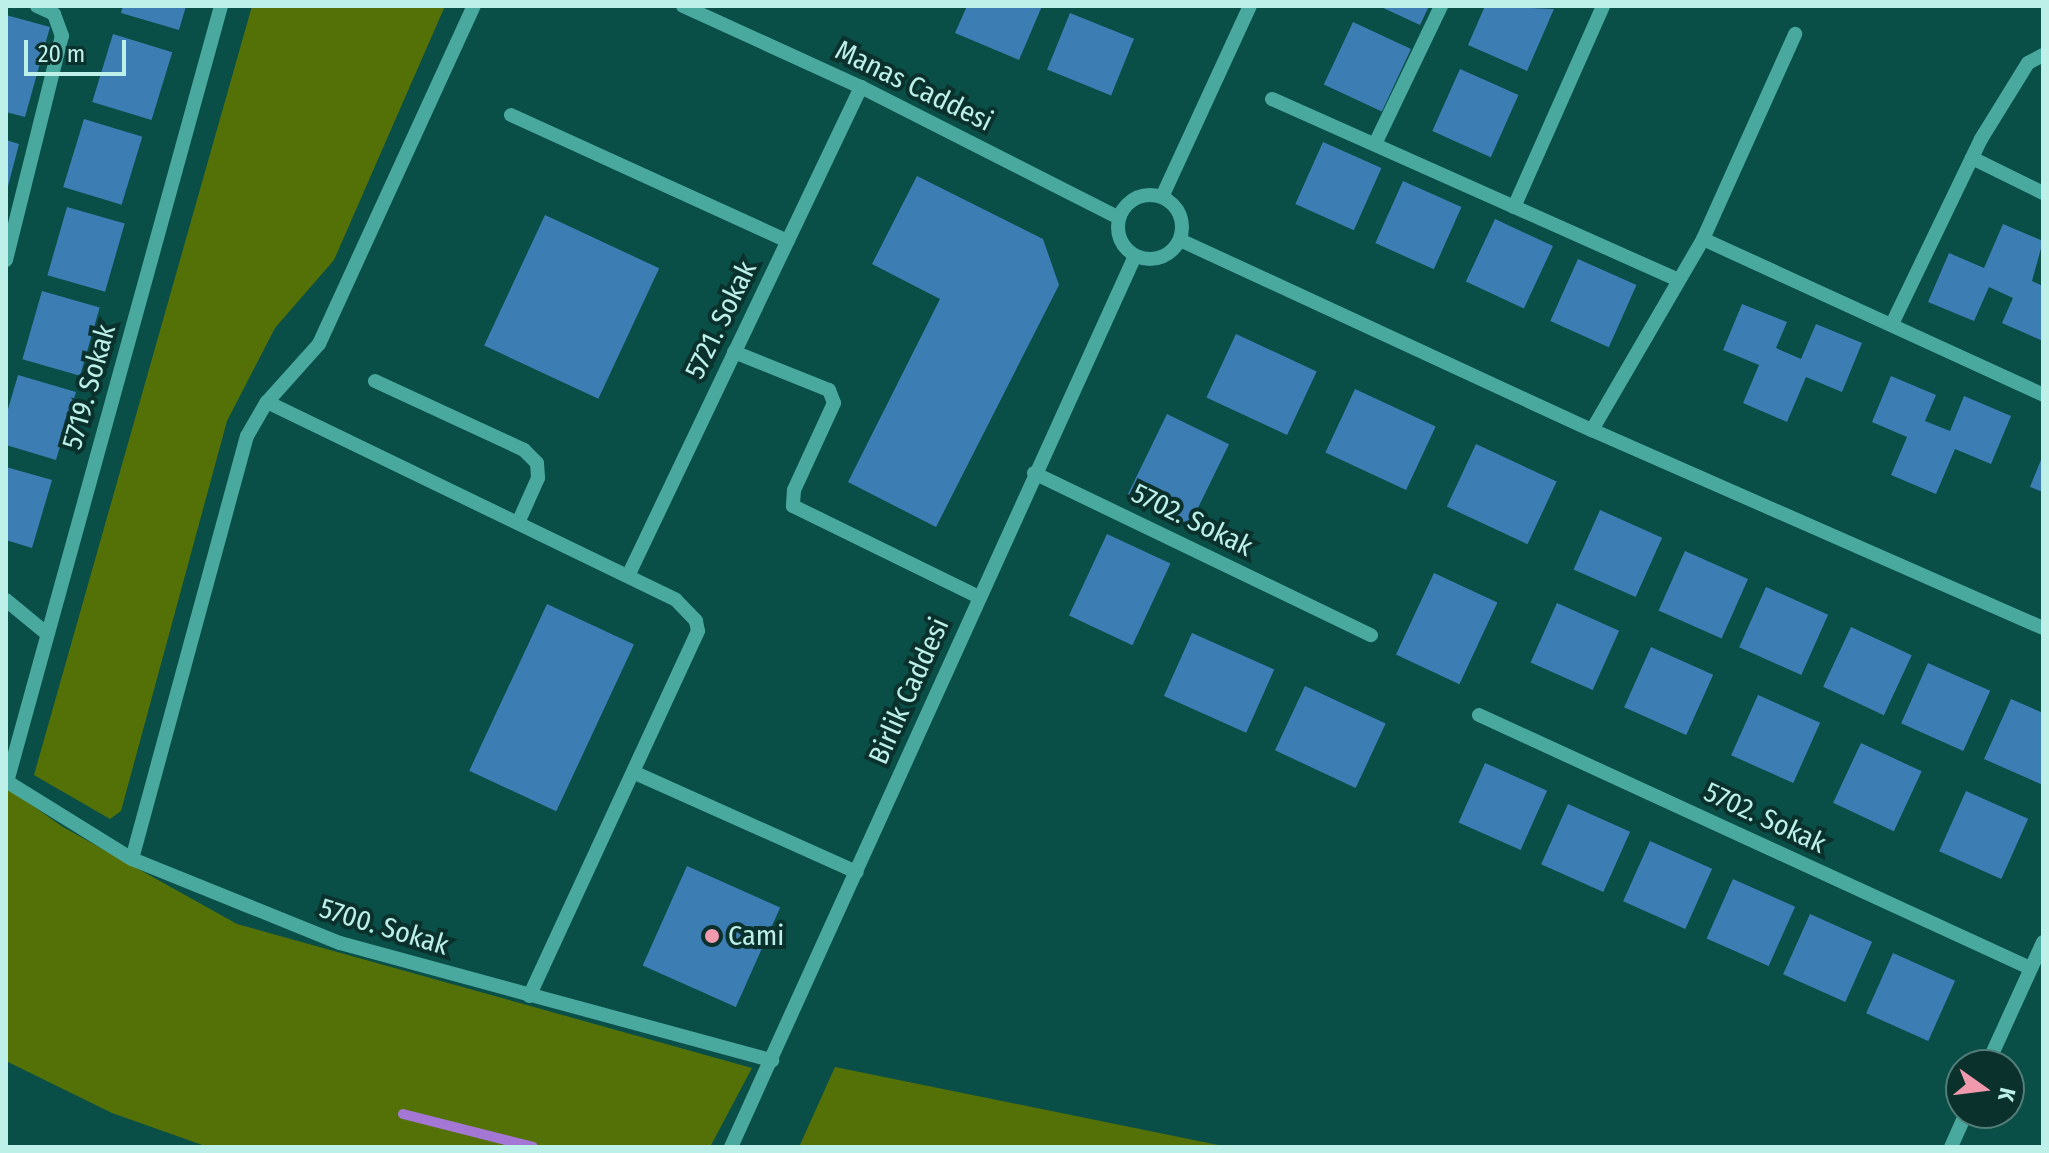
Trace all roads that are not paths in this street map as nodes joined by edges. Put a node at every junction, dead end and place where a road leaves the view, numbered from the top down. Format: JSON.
{"nodes":[{"id":1,"x":37,"y":6,"type":"edge"},
{"id":2,"x":221,"y":6,"type":"edge"},
{"id":3,"x":474,"y":6,"type":"edge"},
{"id":4,"x":683,"y":6,"type":"edge"},
{"id":5,"x":1250,"y":6,"type":"edge"},
{"id":6,"x":1441,"y":6,"type":"edge"},
{"id":7,"x":1603,"y":6,"type":"edge"},
{"id":8,"x":1795,"y":34,"type":"dead end"},
{"id":9,"x":2043,"y":55,"type":"edge"},
{"id":10,"x":861,"y":87,"type":"junction"},
{"id":11,"x":1272,"y":99,"type":"dead end"},
{"id":12,"x":511,"y":115,"type":"dead end"},
{"id":13,"x":1375,"y":144,"type":"junction"},
{"id":14,"x":1972,"y":158,"type":"junction"},
{"id":15,"x":2043,"y":193,"type":"edge"},
{"id":16,"x":1162,"y":197,"type":"junction"},
{"id":17,"x":1514,"y":207,"type":"junction"},
{"id":18,"x":1119,"y":218,"type":"junction"},
{"id":19,"x":1703,"y":239,"type":"junction"},
{"id":20,"x":1180,"y":240,"type":"junction"},
{"id":21,"x":788,"y":241,"type":"junction"},
{"id":22,"x":1135,"y":256,"type":"junction"},
{"id":23,"x":6,"y":260,"type":"edge"},
{"id":24,"x":1679,"y":280,"type":"junction"},
{"id":25,"x":1892,"y":324,"type":"junction"},
{"id":26,"x":734,"y":352,"type":"junction"},
{"id":27,"x":375,"y":381,"type":"dead end"},
{"id":28,"x":2043,"y":395,"type":"edge"},
{"id":29,"x":267,"y":402,"type":"junction"},
{"id":30,"x":1592,"y":430,"type":"junction"},
{"id":31,"x":1034,"y":473,"type":"junction"},
{"id":32,"x":518,"y":523,"type":"junction"},
{"id":33,"x":628,"y":576,"type":"junction"},
{"id":34,"x":979,"y":597,"type":"junction"},
{"id":35,"x":6,"y":600,"type":"edge"},
{"id":36,"x":2043,"y":628,"type":"edge"},
{"id":37,"x":46,"y":633,"type":"junction"},
{"id":38,"x":1371,"y":635,"type":"dead end"},
{"id":39,"x":1479,"y":715,"type":"dead end"},
{"id":40,"x":633,"y":772,"type":"junction"},
{"id":41,"x":6,"y":782,"type":"edge"},
{"id":42,"x":132,"y":859,"type":"junction"},
{"id":43,"x":857,"y":872,"type":"junction"},
{"id":44,"x":2043,"y":942,"type":"edge"},
{"id":45,"x":2030,"y":968,"type":"junction"},
{"id":46,"x":529,"y":996,"type":"junction"},
{"id":47,"x":1994,"y":1049,"type":"edge"},
{"id":48,"x":772,"y":1060,"type":"junction"},
{"id":49,"x":731,"y":1147,"type":"edge"}],
"edges":[{"from":1,"to":23,"type":"street"},
{"from":2,"to":37,"type":"street","name":"5719. Sokak"},
{"from":3,"to":29,"type":"street"},
{"from":4,"to":10,"type":"street","name":"Manas Caddesi"},
{"from":5,"to":16,"type":"street"},
{"from":6,"to":13,"type":"street"},
{"from":7,"to":17,"type":"street"},
{"from":8,"to":19,"type":"street"},
{"from":9,"to":14,"type":"street"},
{"from":10,"to":18,"type":"street","name":"Manas Caddesi"},
{"from":10,"to":21,"type":"street","name":"5721. Sokak"},
{"from":11,"to":13,"type":"street"},
{"from":12,"to":21,"type":"street"},
{"from":13,"to":17,"type":"street"},
{"from":14,"to":15,"type":"street"},
{"from":14,"to":25,"type":"street"},
{"from":16,"to":18,"type":"street"},
{"from":16,"to":20,"type":"street"},
{"from":17,"to":24,"type":"street"},
{"from":18,"to":22,"type":"street"},
{"from":19,"to":24,"type":"street"},
{"from":19,"to":25,"type":"street"},
{"from":20,"to":22,"type":"street"},
{"from":20,"to":30,"type":"street"},
{"from":21,"to":26,"type":"street","name":"5721. Sokak"},
{"from":22,"to":31,"type":"street","name":"Birlik Caddesi"},
{"from":24,"to":30,"type":"street"},
{"from":25,"to":28,"type":"street"},
{"from":26,"to":33,"type":"street","name":"5721. Sokak"},
{"from":26,"to":34,"type":"street"},
{"from":27,"to":32,"type":"street"},
{"from":29,"to":32,"type":"street"},
{"from":29,"to":42,"type":"street"},
{"from":30,"to":36,"type":"street"},
{"from":31,"to":34,"type":"street","name":"Birlik Caddesi"},
{"from":31,"to":38,"type":"street","name":"5702. Sokak"},
{"from":32,"to":33,"type":"street"},
{"from":33,"to":40,"type":"street"},
{"from":34,"to":43,"type":"street","name":"Birlik Caddesi"},
{"from":35,"to":37,"type":"street"},
{"from":37,"to":41,"type":"street","name":"5719. Sokak"},
{"from":39,"to":45,"type":"street","name":"5702. Sokak"},
{"from":40,"to":43,"type":"street"},
{"from":40,"to":46,"type":"street"},
{"from":41,"to":42,"type":"street","name":"5700. Sokak"},
{"from":42,"to":46,"type":"street","name":"5700. Sokak"},
{"from":43,"to":48,"type":"street","name":"Birlik Caddesi"},
{"from":44,"to":45,"type":"street"},
{"from":45,"to":47,"type":"street"},
{"from":46,"to":48,"type":"street","name":"5700. Sokak"},
{"from":48,"to":49,"type":"street","name":"Birlik Caddesi"}]}
